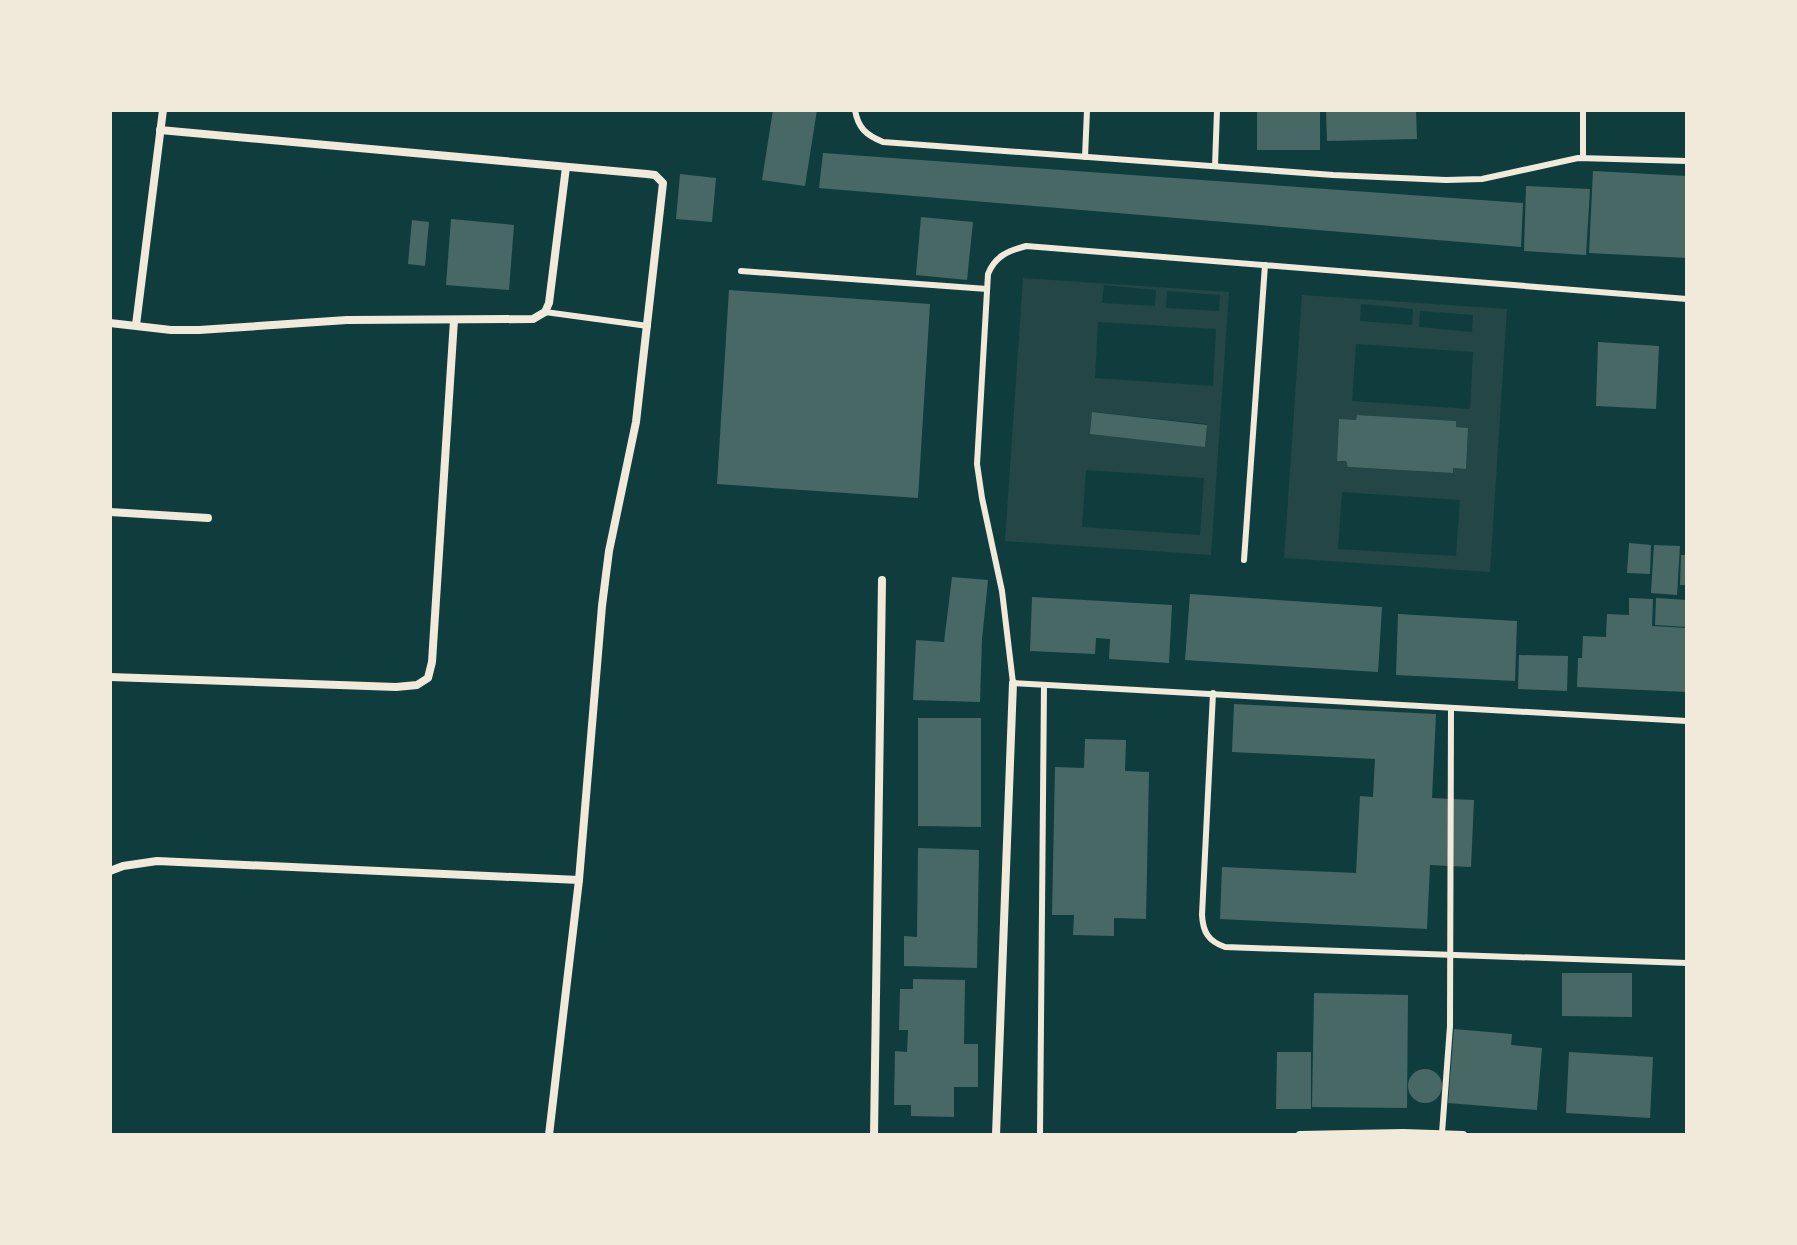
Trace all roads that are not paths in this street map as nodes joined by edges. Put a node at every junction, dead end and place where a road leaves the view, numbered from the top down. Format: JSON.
{"nodes":[{"id":1,"x":163,"y":110,"type":"edge"},
{"id":2,"x":855,"y":110,"type":"edge"},
{"id":3,"x":1087,"y":110,"type":"edge"},
{"id":4,"x":1217,"y":110,"type":"edge"},
{"id":5,"x":1583,"y":110,"type":"edge"},
{"id":6,"x":160,"y":130,"type":"junction"},
{"id":7,"x":1085,"y":157,"type":"junction"},
{"id":8,"x":1583,"y":158,"type":"junction"},
{"id":9,"x":1687,"y":161,"type":"edge"},
{"id":10,"x":1215,"y":166,"type":"junction"},
{"id":11,"x":566,"y":167,"type":"junction"},
{"id":12,"x":1265,"y":265,"type":"junction"},
{"id":13,"x":741,"y":271,"type":"dead end"},
{"id":14,"x":987,"y":289,"type":"junction"},
{"id":15,"x":1687,"y":299,"type":"edge"},
{"id":16,"x":545,"y":312,"type":"junction"},
{"id":17,"x":454,"y":320,"type":"junction"},
{"id":18,"x":110,"y":323,"type":"edge"},
{"id":19,"x":136,"y":325,"type":"junction"},
{"id":20,"x":648,"y":326,"type":"junction"},
{"id":21,"x":110,"y":512,"type":"edge"},
{"id":22,"x":208,"y":518,"type":"dead end"},
{"id":23,"x":1244,"y":560,"type":"dead end"},
{"id":24,"x":882,"y":580,"type":"dead end"},
{"id":25,"x":110,"y":677,"type":"edge"},
{"id":26,"x":1013,"y":683,"type":"junction"},
{"id":27,"x":1044,"y":685,"type":"junction"},
{"id":28,"x":1213,"y":693,"type":"junction"},
{"id":29,"x":1451,"y":709,"type":"junction"},
{"id":30,"x":1687,"y":721,"type":"edge"},
{"id":31,"x":110,"y":871,"type":"edge"},
{"id":32,"x":579,"y":880,"type":"junction"},
{"id":33,"x":1450,"y":955,"type":"junction"},
{"id":34,"x":1687,"y":963,"type":"edge"},
{"id":35,"x":1442,"y":1133,"type":"junction"},
{"id":36,"x":549,"y":1135,"type":"edge"},
{"id":37,"x":874,"y":1135,"type":"edge"},
{"id":38,"x":996,"y":1135,"type":"edge"},
{"id":39,"x":1040,"y":1135,"type":"edge"},
{"id":40,"x":1300,"y":1135,"type":"edge"},
{"id":41,"x":1463,"y":1135,"type":"edge"}],
"edges":[{"from":1,"to":6,"type":"street"},
{"from":2,"to":7,"type":"lane"},
{"from":3,"to":7,"type":"lane"},
{"from":4,"to":10,"type":"lane"},
{"from":5,"to":8,"type":"lane"},
{"from":6,"to":11,"type":"street"},
{"from":6,"to":19,"type":"street"},
{"from":7,"to":10,"type":"lane"},
{"from":8,"to":9,"type":"lane"},
{"from":8,"to":10,"type":"lane"},
{"from":11,"to":16,"type":"street"},
{"from":11,"to":20,"type":"street"},
{"from":12,"to":14,"type":"lane"},
{"from":12,"to":15,"type":"lane"},
{"from":12,"to":23,"type":"lane"},
{"from":13,"to":14,"type":"lane"},
{"from":14,"to":26,"type":"lane"},
{"from":16,"to":17,"type":"street"},
{"from":16,"to":20,"type":"lane"},
{"from":17,"to":19,"type":"street"},
{"from":17,"to":25,"type":"street"},
{"from":18,"to":19,"type":"street"},
{"from":20,"to":32,"type":"street"},
{"from":21,"to":22,"type":"street"},
{"from":24,"to":37,"type":"street"},
{"from":26,"to":27,"type":"lane"},
{"from":26,"to":38,"type":"street"},
{"from":27,"to":28,"type":"lane"},
{"from":27,"to":39,"type":"lane"},
{"from":28,"to":29,"type":"lane"},
{"from":28,"to":33,"type":"lane"},
{"from":29,"to":30,"type":"lane"},
{"from":29,"to":33,"type":"lane"},
{"from":31,"to":32,"type":"street"},
{"from":32,"to":36,"type":"street"},
{"from":33,"to":34,"type":"lane"},
{"from":33,"to":35,"type":"lane"},
{"from":35,"to":40,"type":"street"},
{"from":35,"to":41,"type":"street"}]}
